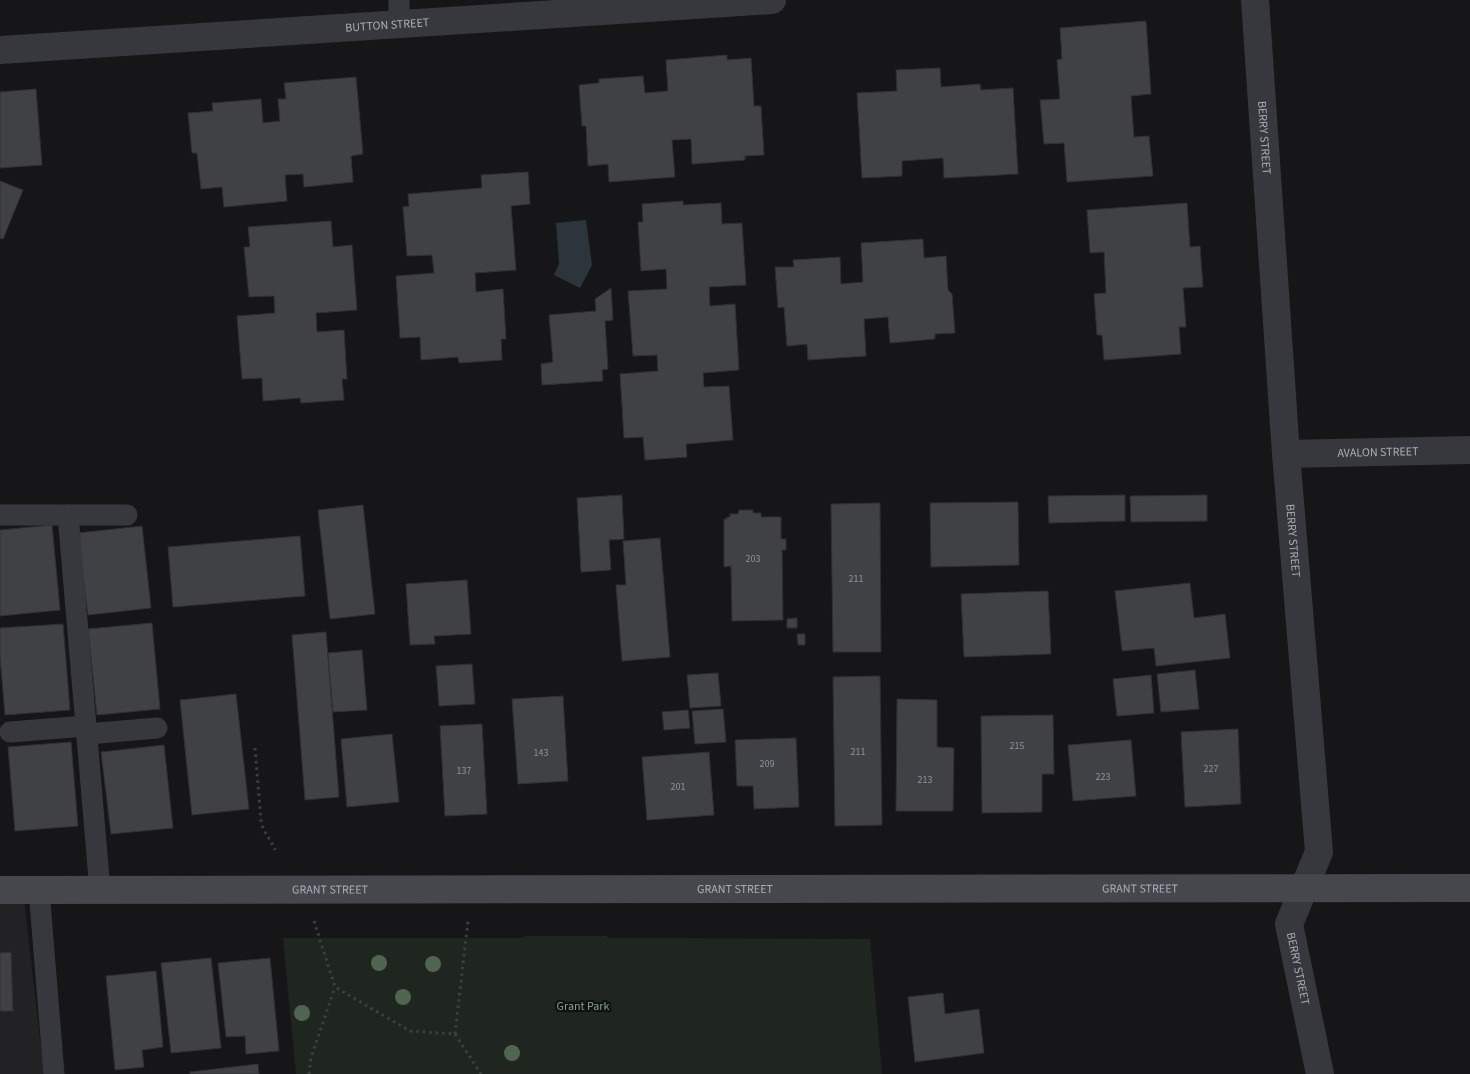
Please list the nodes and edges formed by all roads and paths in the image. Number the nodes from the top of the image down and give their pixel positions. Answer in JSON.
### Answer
{"nodes":[{"id":1,"x":772,"y":0,"type":"edge"},
{"id":2,"x":1255,"y":0,"type":"edge"},
{"id":3,"x":399,"y":12,"type":"edge"},
{"id":4,"x":0,"y":50,"type":"edge"},
{"id":5,"x":1470,"y":450,"type":"edge"},
{"id":6,"x":1286,"y":454,"type":"junction"},
{"id":7,"x":0,"y":515,"type":"edge"},
{"id":8,"x":68,"y":515,"type":"junction"},
{"id":9,"x":127,"y":515,"type":"dead end"},
{"id":10,"x":157,"y":728,"type":"dead end"},
{"id":11,"x":87,"y":730,"type":"junction"},
{"id":12,"x":10,"y":732,"type":"dead end"},
{"id":13,"x":255,"y":748,"type":"dead end"},
{"id":14,"x":275,"y":850,"type":"dead end"},
{"id":15,"x":1470,"y":888,"type":"edge"},
{"id":16,"x":1304,"y":889,"type":"junction"},
{"id":17,"x":0,"y":890,"type":"edge"},
{"id":18,"x":39,"y":890,"type":"junction"},
{"id":19,"x":100,"y":890,"type":"junction"},
{"id":20,"x":468,"y":920,"type":"dead end"},
{"id":21,"x":314,"y":921,"type":"dead end"},
{"id":22,"x":335,"y":987,"type":"junction"},
{"id":23,"x":455,"y":1034,"type":"junction"},
{"id":24,"x":54,"y":1074,"type":"edge"},
{"id":25,"x":309,"y":1074,"type":"edge"},
{"id":26,"x":481,"y":1074,"type":"edge"},
{"id":27,"x":1320,"y":1074,"type":"edge"}],
"edges":[{"from":1,"to":3,"type":"street","name":"BUTTON STREET"},
{"from":2,"to":6,"type":"street","name":"BERRY STREET"},
{"from":3,"to":4,"type":"street","name":"BUTTON STREET"},
{"from":5,"to":6,"type":"street","name":"AVALON STREET"},
{"from":6,"to":16,"type":"street","name":"BERRY STREET"},
{"from":7,"to":8,"type":"lane"},
{"from":8,"to":9,"type":"lane"},
{"from":8,"to":11,"type":"lane"},
{"from":10,"to":11,"type":"lane"},
{"from":11,"to":12,"type":"lane"},
{"from":11,"to":19,"type":"lane"},
{"from":13,"to":14,"type":"path"},
{"from":15,"to":16,"type":"street","name":"GRANT STREET"},
{"from":16,"to":19,"type":"street","name":"GRANT STREET"},
{"from":16,"to":27,"type":"street","name":"BERRY STREET"},
{"from":17,"to":18,"type":"street","name":"GRANT STREET"},
{"from":18,"to":19,"type":"street","name":"GRANT STREET"},
{"from":18,"to":24,"type":"lane"},
{"from":20,"to":23,"type":"path"},
{"from":21,"to":22,"type":"path"},
{"from":22,"to":23,"type":"path"},
{"from":22,"to":25,"type":"path"},
{"from":23,"to":26,"type":"path"}]}
